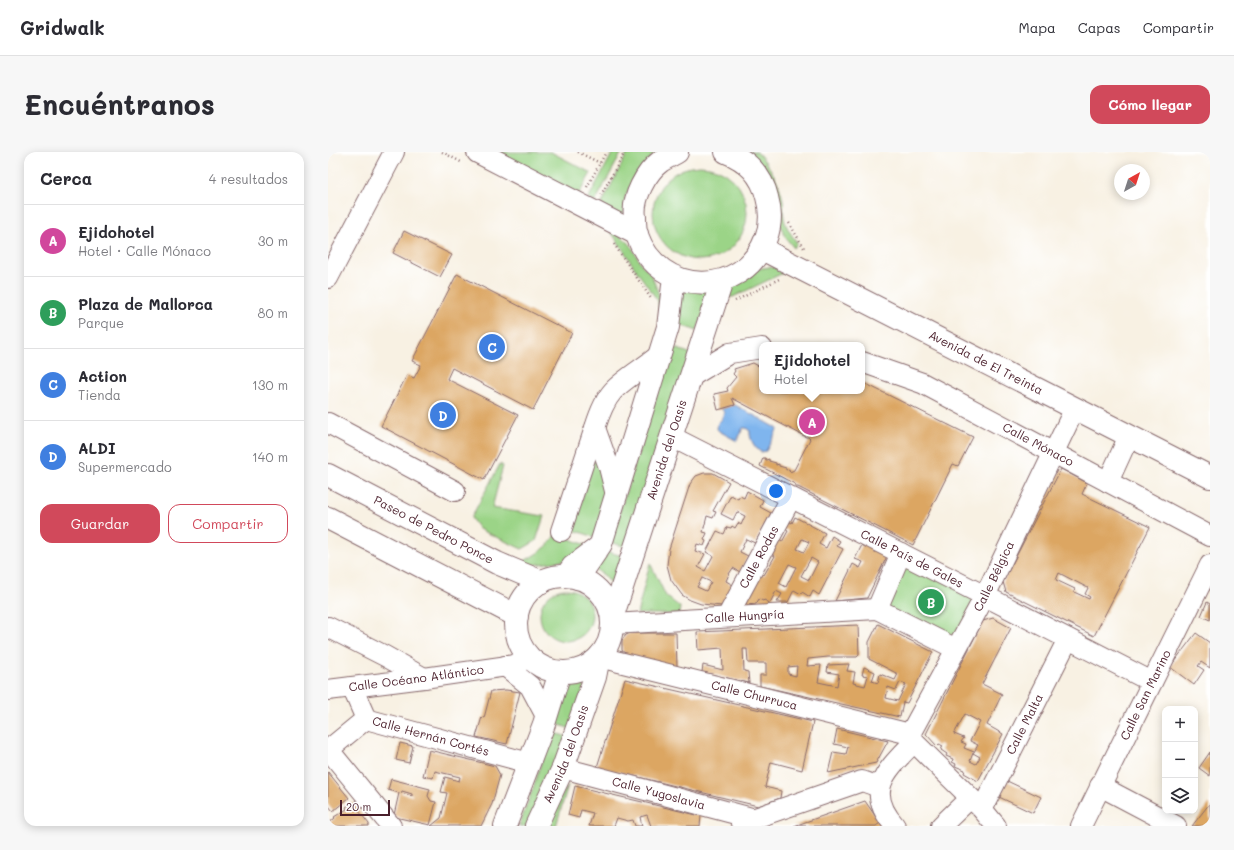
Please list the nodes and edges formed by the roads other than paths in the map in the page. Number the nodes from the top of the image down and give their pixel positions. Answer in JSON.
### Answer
{"nodes":[{"id":1,"x":394,"y":152,"type":"edge"},
{"id":2,"x":677,"y":152,"type":"edge"},
{"id":3,"x":732,"y":153,"type":"edge"},
{"id":4,"x":470,"y":157,"type":"edge"},
{"id":5,"x":637,"y":234,"type":"junction"},
{"id":6,"x":762,"y":249,"type":"junction"},
{"id":7,"x":674,"y":277,"type":"junction"},
{"id":8,"x":328,"y":278,"type":"edge"},
{"id":9,"x":722,"y":280,"type":"junction"},
{"id":10,"x":759,"y":348,"type":"edge"},
{"id":11,"x":658,"y":356,"type":"junction"},
{"id":12,"x":865,"y":363,"type":"edge"},
{"id":13,"x":692,"y":376,"type":"junction"},
{"id":14,"x":1075,"y":408,"type":"junction"},
{"id":15,"x":328,"y":423,"type":"edge"},
{"id":16,"x":595,"y":428,"type":"junction"},
{"id":17,"x":1129,"y":436,"type":"junction"},
{"id":18,"x":672,"y":437,"type":"junction"},
{"id":19,"x":1054,"y":454,"type":"junction"},
{"id":20,"x":328,"y":475,"type":"edge"},
{"id":21,"x":1210,"y":477,"type":"edge"},
{"id":22,"x":1108,"y":482,"type":"junction"},
{"id":23,"x":455,"y":491,"type":"dead end"},
{"id":24,"x":616,"y":495,"type":"junction"},
{"id":25,"x":791,"y":498,"type":"junction"},
{"id":26,"x":328,"y":518,"type":"edge"},
{"id":27,"x":561,"y":531,"type":"dead end"},
{"id":28,"x":1210,"y":536,"type":"edge"},
{"id":29,"x":901,"y":553,"type":"junction"},
{"id":30,"x":1210,"y":565,"type":"edge"},
{"id":31,"x":571,"y":577,"type":"junction"},
{"id":32,"x":542,"y":582,"type":"junction"},
{"id":33,"x":986,"y":596,"type":"junction"},
{"id":34,"x":877,"y":609,"type":"junction"},
{"id":35,"x":517,"y":616,"type":"junction"},
{"id":36,"x":727,"y":617,"type":"junction"},
{"id":37,"x":612,"y":621,"type":"junction"},
{"id":38,"x":328,"y":627,"type":"edge"},
{"id":39,"x":1068,"y":640,"type":"junction"},
{"id":40,"x":956,"y":649,"type":"junction"},
{"id":41,"x":529,"y":656,"type":"junction"},
{"id":42,"x":599,"y":657,"type":"junction"},
{"id":43,"x":505,"y":666,"type":"junction"},
{"id":44,"x":560,"y":672,"type":"junction"},
{"id":45,"x":424,"y":678,"type":"junction"},
{"id":46,"x":1152,"y":682,"type":"junction"},
{"id":47,"x":352,"y":687,"type":"junction"},
{"id":48,"x":328,"y":690,"type":"edge"},
{"id":49,"x":546,"y":716,"type":"junction"},
{"id":50,"x":366,"y":719,"type":"junction"},
{"id":51,"x":912,"y":738,"type":"junction"},
{"id":52,"x":328,"y":750,"type":"edge"},
{"id":53,"x":529,"y":763,"type":"junction"},
{"id":54,"x":563,"y":768,"type":"junction"},
{"id":55,"x":1100,"y":786,"type":"junction"},
{"id":56,"x":879,"y":787,"type":"junction"},
{"id":57,"x":976,"y":803,"type":"junction"},
{"id":58,"x":755,"y":819,"type":"junction"},
{"id":59,"x":391,"y":826,"type":"edge"},
{"id":60,"x":505,"y":826,"type":"edge"},
{"id":61,"x":536,"y":826,"type":"edge"},
{"id":62,"x":734,"y":826,"type":"edge"},
{"id":63,"x":895,"y":826,"type":"edge"},
{"id":64,"x":941,"y":826,"type":"edge"},
{"id":65,"x":996,"y":826,"type":"edge"},
{"id":66,"x":1081,"y":826,"type":"edge"},
{"id":67,"x":1176,"y":826,"type":"edge"}],
"edges":[{"from":1,"to":8,"type":"street"},
{"from":2,"to":5,"type":"main road"},
{"from":3,"to":6,"type":"main road"},
{"from":4,"to":5,"type":"main road"},
{"from":5,"to":7,"type":"main road"},
{"from":6,"to":9,"type":"main road"},
{"from":6,"to":14,"type":"main road","name":"Avenida de El Treinta"},
{"from":7,"to":9,"type":"main road"},
{"from":7,"to":11,"type":"main road"},
{"from":9,"to":13,"type":"main road","name":"Avenida del Oasis"},
{"from":10,"to":13,"type":"street"},
{"from":11,"to":16,"type":"street"},
{"from":11,"to":24,"type":"main road"},
{"from":12,"to":19,"type":"street","name":"Calle Mónaco"},
{"from":13,"to":18,"type":"main road","name":"Avenida del Oasis"},
{"from":14,"to":17,"type":"main road","name":"Avenida de El Treinta"},
{"from":14,"to":19,"type":"street","name":"Calle Bélgica"},
{"from":15,"to":23,"type":"street"},
{"from":16,"to":24,"type":"street"},
{"from":16,"to":27,"type":"street"},
{"from":17,"to":21,"type":"main road","name":"Avenida de El Treinta"},
{"from":17,"to":22,"type":"street"},
{"from":18,"to":25,"type":"street","name":"Calle País de Gales"},
{"from":18,"to":37,"type":"main road","name":"Avenida del Oasis"},
{"from":19,"to":22,"type":"street","name":"Calle Mónaco"},
{"from":19,"to":33,"type":"street","name":"Calle Bélgica"},
{"from":20,"to":32,"type":"main road","name":"Paseo de Pedro Ponce"},
{"from":22,"to":28,"type":"street","name":"Calle Mónaco"},
{"from":24,"to":31,"type":"main road"},
{"from":25,"to":29,"type":"street","name":"Calle País de Gales"},
{"from":25,"to":36,"type":"street","name":"Calle Rodas"},
{"from":26,"to":35,"type":"main road"},
{"from":29,"to":33,"type":"street","name":"Calle País de Gales"},
{"from":29,"to":34,"type":"street"},
{"from":30,"to":46,"type":"street","name":"Calle San Marino"},
{"from":31,"to":32,"type":"main road"},
{"from":31,"to":37,"type":"main road"},
{"from":32,"to":35,"type":"main road"},
{"from":33,"to":39,"type":"street","name":"Calle País de Gales"},
{"from":33,"to":40,"type":"street","name":"Calle Bélgica"},
{"from":34,"to":36,"type":"street","name":"Calle Hungría"},
{"from":34,"to":40,"type":"street"},
{"from":35,"to":41,"type":"main road"},
{"from":36,"to":37,"type":"street","name":"Calle Hungría"},
{"from":37,"to":42,"type":"main road"},
{"from":38,"to":45,"type":"street"},
{"from":39,"to":46,"type":"street","name":"Calle País de Gales"},
{"from":39,"to":57,"type":"street","name":"Calle Malta"},
{"from":40,"to":51,"type":"street","name":"Calle Bélgica"},
{"from":41,"to":43,"type":"street","name":"Calle Océano Atlántico"},
{"from":41,"to":44,"type":"main road"},
{"from":42,"to":44,"type":"main road"},
{"from":42,"to":51,"type":"street","name":"Calle Churruca"},
{"from":42,"to":54,"type":"main road","name":"Avenida del Oasis"},
{"from":43,"to":45,"type":"street","name":"Calle Océano Atlántico"},
{"from":43,"to":49,"type":"street"},
{"from":44,"to":49,"type":"main road"},
{"from":45,"to":47,"type":"street","name":"Calle Océano Atlántico"},
{"from":46,"to":55,"type":"street","name":"Calle San Marino"},
{"from":47,"to":48,"type":"street","name":"Calle Océano Atlántico"},
{"from":47,"to":50,"type":"street","name":"Calle Hernán Cortés"},
{"from":49,"to":53,"type":"main road"},
{"from":50,"to":52,"type":"street"},
{"from":50,"to":53,"type":"street","name":"Calle Hernán Cortés"},
{"from":51,"to":56,"type":"street","name":"Calle Bélgica"},
{"from":51,"to":57,"type":"street"},
{"from":52,"to":59,"type":"street"},
{"from":53,"to":60,"type":"main road"},
{"from":54,"to":58,"type":"street","name":"Calle Yugoslavia"},
{"from":54,"to":61,"type":"main road","name":"Avenida del Oasis"},
{"from":55,"to":66,"type":"street","name":"Calle San Marino"},
{"from":55,"to":67,"type":"street"},
{"from":56,"to":58,"type":"street"},
{"from":56,"to":63,"type":"street"},
{"from":57,"to":64,"type":"street","name":"Calle Malta"},
{"from":57,"to":65,"type":"street"},
{"from":58,"to":62,"type":"street"}]}
